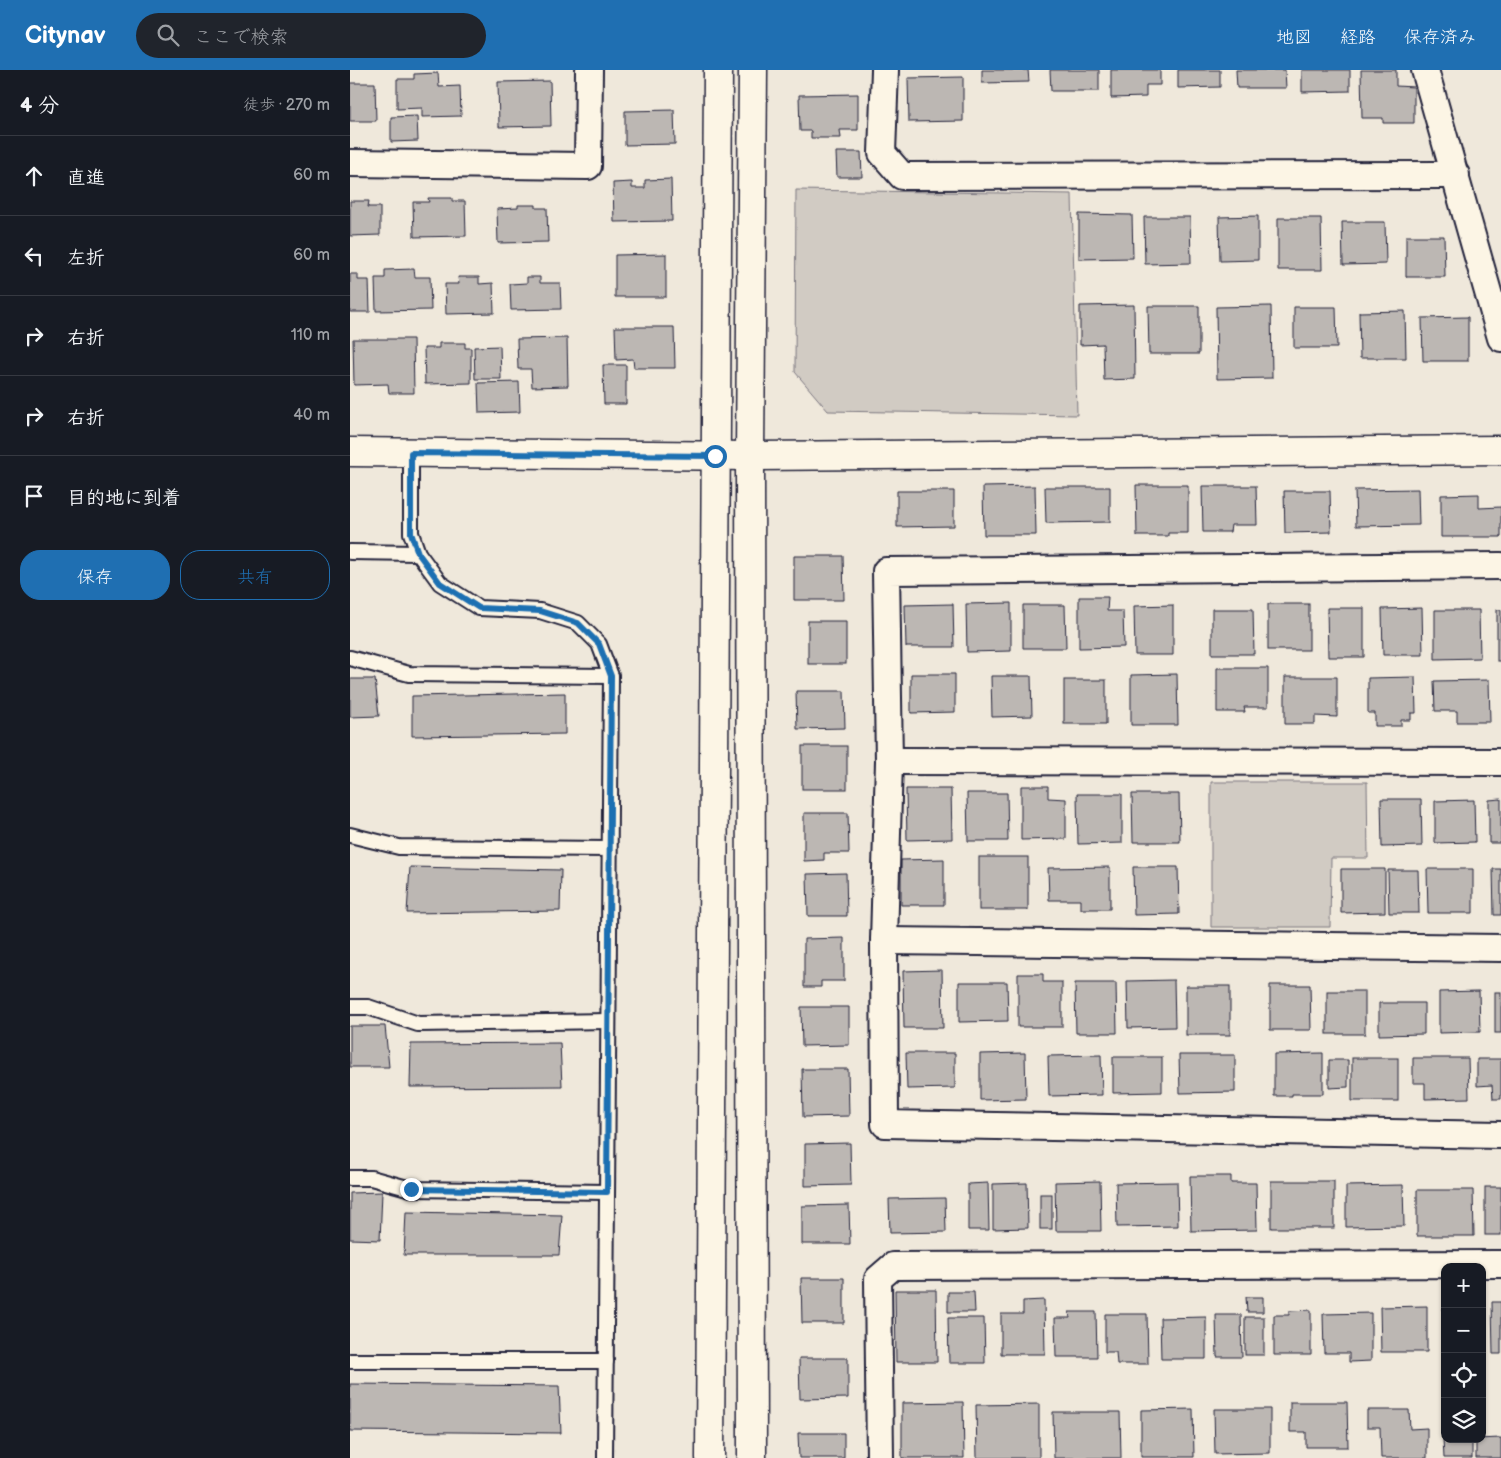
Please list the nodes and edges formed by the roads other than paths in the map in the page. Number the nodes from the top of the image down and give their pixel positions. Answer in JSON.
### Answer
{"nodes":[{"id":1,"x":589,"y":70,"type":"edge"},
{"id":2,"x":718,"y":70,"type":"edge"},
{"id":3,"x":753,"y":70,"type":"edge"},
{"id":4,"x":884,"y":70,"type":"edge"},
{"id":5,"x":1425,"y":70,"type":"edge"},
{"id":6,"x":350,"y":163,"type":"edge"},
{"id":7,"x":1456,"y":175,"type":"junction"},
{"id":8,"x":1501,"y":338,"type":"edge"},
{"id":9,"x":1501,"y":450,"type":"edge"},
{"id":10,"x":350,"y":452,"type":"edge"},
{"id":11,"x":411,"y":453,"type":"junction"},
{"id":12,"x":715,"y":456,"type":"junction"},
{"id":13,"x":750,"y":456,"type":"junction"},
{"id":14,"x":350,"y":552,"type":"edge"},
{"id":15,"x":418,"y":553,"type":"junction"},
{"id":16,"x":1501,"y":566,"type":"edge"},
{"id":17,"x":350,"y":658,"type":"edge"},
{"id":18,"x":611,"y":676,"type":"junction"},
{"id":19,"x":889,"y":761,"type":"junction"},
{"id":20,"x":1501,"y":762,"type":"edge"},
{"id":21,"x":350,"y":835,"type":"edge"},
{"id":22,"x":609,"y":849,"type":"junction"},
{"id":23,"x":884,"y":941,"type":"junction"},
{"id":24,"x":1501,"y":948,"type":"edge"},
{"id":25,"x":350,"y":1007,"type":"edge"},
{"id":26,"x":608,"y":1022,"type":"junction"},
{"id":27,"x":1501,"y":1135,"type":"edge"},
{"id":28,"x":350,"y":1178,"type":"edge"},
{"id":29,"x":607,"y":1192,"type":"junction"},
{"id":30,"x":1501,"y":1264,"type":"edge"},
{"id":31,"x":350,"y":1360,"type":"edge"},
{"id":32,"x":606,"y":1362,"type":"junction"},
{"id":33,"x":605,"y":1458,"type":"edge"},
{"id":34,"x":710,"y":1458,"type":"edge"},
{"id":35,"x":752,"y":1458,"type":"edge"},
{"id":36,"x":880,"y":1458,"type":"edge"}],
"edges":[{"from":1,"to":6,"type":"street"},
{"from":2,"to":12,"type":"street"},
{"from":3,"to":13,"type":"street"},
{"from":4,"to":7,"type":"street"},
{"from":5,"to":7,"type":"street"},
{"from":7,"to":8,"type":"street"},
{"from":9,"to":13,"type":"street"},
{"from":10,"to":11,"type":"street"},
{"from":11,"to":12,"type":"street"},
{"from":11,"to":15,"type":"lane"},
{"from":12,"to":13,"type":"street"},
{"from":12,"to":34,"type":"street"},
{"from":13,"to":35,"type":"street"},
{"from":14,"to":15,"type":"lane"},
{"from":15,"to":18,"type":"lane"},
{"from":16,"to":19,"type":"street"},
{"from":17,"to":18,"type":"lane"},
{"from":18,"to":22,"type":"lane"},
{"from":19,"to":20,"type":"street"},
{"from":19,"to":23,"type":"street"},
{"from":21,"to":22,"type":"lane"},
{"from":22,"to":26,"type":"lane"},
{"from":23,"to":24,"type":"street"},
{"from":23,"to":27,"type":"street"},
{"from":25,"to":26,"type":"lane"},
{"from":26,"to":29,"type":"lane"},
{"from":28,"to":29,"type":"lane"},
{"from":29,"to":32,"type":"lane"},
{"from":30,"to":36,"type":"street"},
{"from":31,"to":32,"type":"lane"},
{"from":32,"to":33,"type":"lane"}]}
